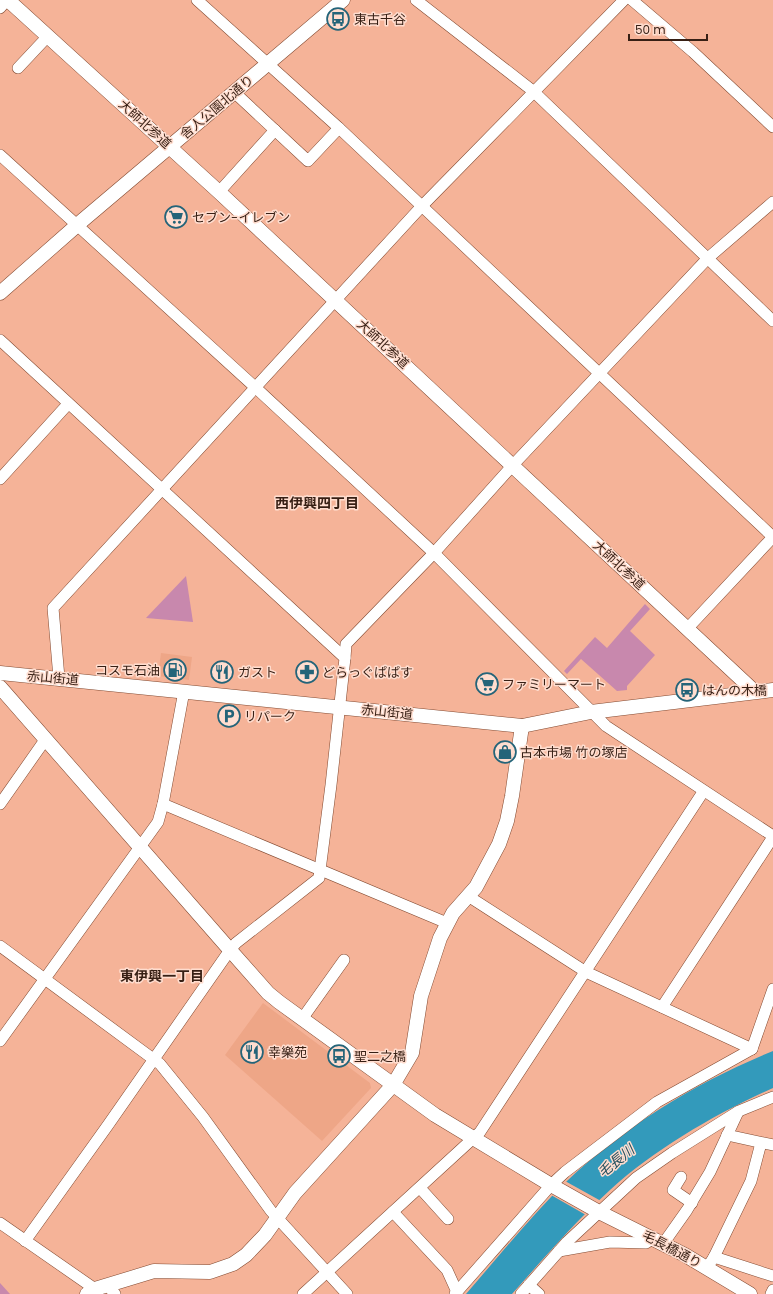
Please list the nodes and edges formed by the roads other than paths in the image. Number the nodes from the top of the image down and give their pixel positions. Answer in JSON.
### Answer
{"nodes":[{"id":1,"x":8,"y":0,"type":"edge"},
{"id":2,"x":197,"y":0,"type":"edge"},
{"id":3,"x":344,"y":0,"type":"edge"},
{"id":4,"x":416,"y":0,"type":"edge"},
{"id":5,"x":624,"y":0,"type":"edge"},
{"id":6,"x":632,"y":0,"type":"edge"},
{"id":7,"x":0,"y":8,"type":"edge"},
{"id":8,"x":48,"y":36,"type":"junction"},
{"id":9,"x":268,"y":64,"type":"junction"},
{"id":10,"x":18,"y":68,"type":"dead end"},
{"id":11,"x":533,"y":91,"type":"junction"},
{"id":12,"x":234,"y":92,"type":"junction"},
{"id":13,"x":773,"y":127,"type":"edge"},
{"id":14,"x":339,"y":128,"type":"junction"},
{"id":15,"x":275,"y":130,"type":"junction"},
{"id":16,"x":170,"y":147,"type":"junction"},
{"id":17,"x":0,"y":155,"type":"edge"},
{"id":18,"x":220,"y":192,"type":"junction"},
{"id":19,"x":773,"y":202,"type":"edge"},
{"id":20,"x":422,"y":207,"type":"junction"},
{"id":21,"x":77,"y":226,"type":"junction"},
{"id":22,"x":708,"y":258,"type":"junction"},
{"id":23,"x":0,"y":293,"type":"edge"},
{"id":24,"x":336,"y":301,"type":"junction"},
{"id":25,"x":773,"y":321,"type":"edge"},
{"id":26,"x":0,"y":340,"type":"edge"},
{"id":27,"x":600,"y":372,"type":"junction"},
{"id":28,"x":256,"y":388,"type":"junction"},
{"id":29,"x":68,"y":404,"type":"junction"},
{"id":30,"x":513,"y":465,"type":"junction"},
{"id":31,"x":0,"y":479,"type":"edge"},
{"id":32,"x":162,"y":490,"type":"junction"},
{"id":33,"x":773,"y":537,"type":"edge"},
{"id":34,"x":434,"y":553,"type":"junction"},
{"id":35,"x":687,"y":629,"type":"junction"},
{"id":36,"x":344,"y":658,"type":"junction"},
{"id":37,"x":0,"y":673,"type":"edge"},
{"id":38,"x":59,"y":678,"type":"junction"},
{"id":39,"x":0,"y":688,"type":"edge"},
{"id":40,"x":773,"y":690,"type":"edge"},
{"id":41,"x":184,"y":691,"type":"junction"},
{"id":42,"x":754,"y":691,"type":"junction"},
{"id":43,"x":340,"y":707,"type":"junction"},
{"id":44,"x":591,"y":712,"type":"junction"},
{"id":45,"x":522,"y":726,"type":"junction"},
{"id":46,"x":45,"y":740,"type":"junction"},
{"id":47,"x":703,"y":792,"type":"junction"},
{"id":48,"x":0,"y":804,"type":"edge"},
{"id":49,"x":163,"y":804,"type":"junction"},
{"id":50,"x":773,"y":837,"type":"edge"},
{"id":51,"x":139,"y":847,"type":"junction"},
{"id":52,"x":320,"y":870,"type":"junction"},
{"id":53,"x":468,"y":896,"type":"junction"},
{"id":54,"x":447,"y":923,"type":"junction"},
{"id":55,"x":0,"y":946,"type":"edge"},
{"id":56,"x":230,"y":950,"type":"junction"},
{"id":57,"x":343,"y":967,"type":"dead end"},
{"id":58,"x":586,"y":972,"type":"junction"},
{"id":59,"x":45,"y":978,"type":"junction"},
{"id":60,"x":773,"y":989,"type":"edge"},
{"id":61,"x":662,"y":1007,"type":"junction"},
{"id":62,"x":302,"y":1019,"type":"junction"},
{"id":63,"x":0,"y":1041,"type":"edge"},
{"id":64,"x":752,"y":1049,"type":"junction"},
{"id":65,"x":154,"y":1058,"type":"junction"},
{"id":66,"x":393,"y":1085,"type":"junction"},
{"id":67,"x":773,"y":1097,"type":"edge"},
{"id":68,"x":739,"y":1111,"type":"junction"},
{"id":69,"x":726,"y":1135,"type":"junction"},
{"id":70,"x":474,"y":1138,"type":"junction"},
{"id":71,"x":769,"y":1142,"type":"edge"},
{"id":72,"x":681,"y":1177,"type":"dead end"},
{"id":73,"x":553,"y":1186,"type":"junction"},
{"id":74,"x":420,"y":1188,"type":"junction"},
{"id":75,"x":692,"y":1203,"type":"junction"},
{"id":76,"x":596,"y":1210,"type":"junction"},
{"id":77,"x":393,"y":1212,"type":"junction"},
{"id":78,"x":277,"y":1218,"type":"junction"},
{"id":79,"x":448,"y":1219,"type":"dead end"},
{"id":80,"x":0,"y":1223,"type":"edge"},
{"id":81,"x":25,"y":1241,"type":"junction"},
{"id":82,"x":658,"y":1241,"type":"junction"},
{"id":83,"x":559,"y":1251,"type":"junction"},
{"id":84,"x":711,"y":1263,"type":"junction"},
{"id":85,"x":327,"y":1272,"type":"junction"},
{"id":86,"x":773,"y":1276,"type":"edge"},
{"id":87,"x":529,"y":1285,"type":"junction"},
{"id":88,"x":773,"y":1290,"type":"edge"},
{"id":89,"x":101,"y":1291,"type":"edge"},
{"id":90,"x":456,"y":1293,"type":"edge"},
{"id":91,"x":303,"y":1294,"type":"edge"},
{"id":92,"x":347,"y":1294,"type":"edge"},
{"id":93,"x":521,"y":1294,"type":"edge"},
{"id":94,"x":540,"y":1294,"type":"edge"},
{"id":95,"x":750,"y":1294,"type":"edge"},
{"id":96,"x":771,"y":1294,"type":"edge"}],
"edges":[{"from":1,"to":7,"type":"street"},
{"from":1,"to":8,"type":"street","name":"大師北参道"},
{"from":2,"to":9,"type":"street"},
{"from":3,"to":9,"type":"street","name":"舎人公園北通り"},
{"from":4,"to":11,"type":"street"},
{"from":5,"to":11,"type":"street"},
{"from":6,"to":13,"type":"street"},
{"from":8,"to":10,"type":"street"},
{"from":8,"to":16,"type":"street","name":"大師北参道"},
{"from":9,"to":12,"type":"street","name":"舎人公園北通り"},
{"from":9,"to":14,"type":"street"},
{"from":11,"to":20,"type":"street"},
{"from":11,"to":22,"type":"street"},
{"from":12,"to":15,"type":"street"},
{"from":12,"to":16,"type":"street","name":"舎人公園北通り"},
{"from":14,"to":15,"type":"street"},
{"from":14,"to":20,"type":"street"},
{"from":15,"to":18,"type":"street"},
{"from":16,"to":18,"type":"street","name":"大師北参道"},
{"from":16,"to":21,"type":"street","name":"舎人公園北通り"},
{"from":17,"to":21,"type":"street"},
{"from":18,"to":24,"type":"street","name":"大師北参道"},
{"from":19,"to":22,"type":"street"},
{"from":20,"to":24,"type":"street"},
{"from":20,"to":27,"type":"street"},
{"from":21,"to":23,"type":"street","name":"舎人公園北通り"},
{"from":21,"to":28,"type":"street"},
{"from":22,"to":25,"type":"street"},
{"from":22,"to":27,"type":"street"},
{"from":24,"to":28,"type":"street"},
{"from":24,"to":30,"type":"street","name":"大師北参道"},
{"from":26,"to":29,"type":"street"},
{"from":27,"to":30,"type":"street"},
{"from":27,"to":33,"type":"street"},
{"from":28,"to":32,"type":"street"},
{"from":28,"to":34,"type":"street"},
{"from":29,"to":31,"type":"street"},
{"from":29,"to":32,"type":"street"},
{"from":30,"to":34,"type":"street"},
{"from":30,"to":35,"type":"street","name":"大師北参道"},
{"from":32,"to":36,"type":"street"},
{"from":32,"to":38,"type":"street"},
{"from":33,"to":35,"type":"street"},
{"from":34,"to":36,"type":"street"},
{"from":34,"to":44,"type":"street"},
{"from":35,"to":42,"type":"street","name":"大師北参道"},
{"from":36,"to":43,"type":"street"},
{"from":37,"to":38,"type":"street","name":"赤山街道"},
{"from":38,"to":41,"type":"street","name":"赤山街道"},
{"from":39,"to":46,"type":"street","name":"毛長橋通り"},
{"from":40,"to":42,"type":"street","name":"赤山街道"},
{"from":41,"to":43,"type":"street","name":"赤山街道"},
{"from":41,"to":49,"type":"street"},
{"from":42,"to":44,"type":"street","name":"赤山街道"},
{"from":43,"to":45,"type":"street","name":"赤山街道"},
{"from":43,"to":52,"type":"street"},
{"from":44,"to":45,"type":"street","name":"赤山街道"},
{"from":44,"to":47,"type":"street"},
{"from":45,"to":53,"type":"street"},
{"from":46,"to":48,"type":"street"},
{"from":46,"to":51,"type":"street","name":"毛長橋通り"},
{"from":47,"to":50,"type":"street"},
{"from":47,"to":58,"type":"street"},
{"from":49,"to":51,"type":"street"},
{"from":49,"to":52,"type":"street"},
{"from":50,"to":61,"type":"street"},
{"from":51,"to":56,"type":"street","name":"毛長橋通り"},
{"from":51,"to":59,"type":"street"},
{"from":52,"to":54,"type":"street"},
{"from":52,"to":56,"type":"street"},
{"from":53,"to":54,"type":"street"},
{"from":53,"to":58,"type":"street"},
{"from":54,"to":66,"type":"street"},
{"from":55,"to":59,"type":"street"},
{"from":56,"to":62,"type":"street","name":"毛長橋通り"},
{"from":56,"to":65,"type":"street"},
{"from":57,"to":62,"type":"street"},
{"from":58,"to":61,"type":"street"},
{"from":58,"to":70,"type":"street"},
{"from":59,"to":63,"type":"street"},
{"from":59,"to":65,"type":"street"},
{"from":60,"to":64,"type":"street"},
{"from":61,"to":64,"type":"street"},
{"from":62,"to":66,"type":"street","name":"毛長橋通り"},
{"from":64,"to":73,"type":"street"},
{"from":65,"to":78,"type":"street"},
{"from":65,"to":81,"type":"street"},
{"from":66,"to":70,"type":"street","name":"毛長橋通り"},
{"from":66,"to":78,"type":"street"},
{"from":67,"to":68,"type":"street"},
{"from":68,"to":69,"type":"street"},
{"from":68,"to":76,"type":"street"},
{"from":69,"to":71,"type":"street"},
{"from":69,"to":75,"type":"street"},
{"from":70,"to":73,"type":"street","name":"毛長橋通り"},
{"from":70,"to":74,"type":"street"},
{"from":71,"to":84,"type":"street"},
{"from":72,"to":75,"type":"street"},
{"from":73,"to":76,"type":"street","name":"毛長橋通り"},
{"from":73,"to":90,"type":"street"},
{"from":74,"to":77,"type":"street"},
{"from":74,"to":79,"type":"street"},
{"from":75,"to":82,"type":"street"},
{"from":76,"to":82,"type":"street","name":"毛長橋通り"},
{"from":76,"to":83,"type":"street"},
{"from":77,"to":85,"type":"street"},
{"from":77,"to":90,"type":"street"},
{"from":78,"to":85,"type":"street"},
{"from":78,"to":89,"type":"street"},
{"from":80,"to":81,"type":"street"},
{"from":81,"to":89,"type":"street"},
{"from":82,"to":83,"type":"street"},
{"from":82,"to":84,"type":"street","name":"毛長橋通り"},
{"from":83,"to":87,"type":"street"},
{"from":84,"to":86,"type":"street"},
{"from":84,"to":95,"type":"street","name":"毛長橋通り"},
{"from":85,"to":91,"type":"street"},
{"from":85,"to":92,"type":"street"},
{"from":87,"to":93,"type":"street"},
{"from":87,"to":94,"type":"street"},
{"from":88,"to":96,"type":"street"}]}
